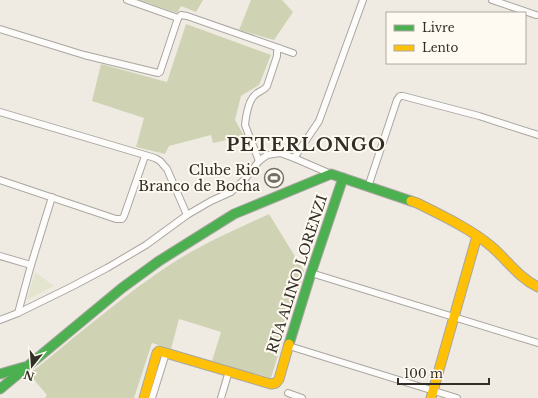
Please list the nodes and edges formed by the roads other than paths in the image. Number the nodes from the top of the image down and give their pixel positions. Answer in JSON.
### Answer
{"nodes":[{"id":1,"x":127,"y":0,"type":"edge"},
{"id":2,"x":363,"y":0,"type":"edge"},
{"id":3,"x":492,"y":0,"type":"edge"},
{"id":4,"x":536,"y":15,"type":"dead end"},
{"id":5,"x":178,"y":18,"type":"junction"},
{"id":6,"x":0,"y":29,"type":"edge"},
{"id":7,"x":279,"y":48,"type":"junction"},
{"id":8,"x":294,"y":53,"type":"dead end"},
{"id":9,"x":0,"y":112,"type":"edge"},
{"id":10,"x":538,"y":134,"type":"edge"},
{"id":11,"x":145,"y":156,"type":"junction"},
{"id":12,"x":294,"y":158,"type":"junction"},
{"id":13,"x":259,"y":161,"type":"junction"},
{"id":14,"x":331,"y":174,"type":"junction"},
{"id":15,"x":343,"y":178,"type":"junction"},
{"id":16,"x":0,"y":180,"type":"edge"},
{"id":17,"x":368,"y":187,"type":"junction"},
{"id":18,"x":52,"y":197,"type":"junction"},
{"id":19,"x":187,"y":215,"type":"junction"},
{"id":20,"x":478,"y":236,"type":"junction"},
{"id":21,"x":0,"y":256,"type":"edge"},
{"id":22,"x":31,"y":265,"type":"junction"},
{"id":23,"x":311,"y":273,"type":"junction"},
{"id":24,"x":538,"y":287,"type":"edge"},
{"id":25,"x":18,"y":313,"type":"junction"},
{"id":26,"x":0,"y":314,"type":"edge"},
{"id":27,"x":8,"y":316,"type":"junction"},
{"id":28,"x":454,"y":317,"type":"junction"},
{"id":29,"x":0,"y":320,"type":"edge"},
{"id":30,"x":538,"y":343,"type":"edge"},
{"id":31,"x":289,"y":346,"type":"junction"},
{"id":32,"x":162,"y":353,"type":"junction"},
{"id":33,"x":27,"y":366,"type":"junction"},
{"id":34,"x":229,"y":371,"type":"junction"},
{"id":35,"x":0,"y":374,"type":"edge"},
{"id":36,"x":0,"y":389,"type":"edge"},
{"id":37,"x":288,"y":393,"type":"dead end"},
{"id":38,"x":432,"y":394,"type":"edge"},
{"id":39,"x":144,"y":398,"type":"edge"},
{"id":40,"x":152,"y":398,"type":"edge"},
{"id":41,"x":221,"y":398,"type":"edge"},
{"id":42,"x":302,"y":398,"type":"edge"},
{"id":43,"x":457,"y":398,"type":"edge"}],
"edges":[{"from":1,"to":5,"type":"street"},
{"from":2,"to":12,"type":"street"},
{"from":3,"to":4,"type":"street"},
{"from":5,"to":6,"type":"street"},
{"from":5,"to":7,"type":"street"},
{"from":7,"to":8,"type":"street"},
{"from":7,"to":13,"type":"street"},
{"from":9,"to":11,"type":"street"},
{"from":10,"to":17,"type":"street"},
{"from":11,"to":18,"type":"street"},
{"from":11,"to":19,"type":"street"},
{"from":12,"to":13,"type":"street"},
{"from":12,"to":14,"type":"street"},
{"from":13,"to":19,"type":"street"},
{"from":14,"to":15,"type":"main road"},
{"from":14,"to":33,"type":"main road"},
{"from":15,"to":17,"type":"main road"},
{"from":15,"to":23,"type":"main road","name":"RUA ALINO LORENZI"},
{"from":16,"to":18,"type":"street"},
{"from":17,"to":20,"type":"main road"},
{"from":18,"to":22,"type":"street"},
{"from":19,"to":25,"type":"street"},
{"from":20,"to":24,"type":"main road"},
{"from":20,"to":28,"type":"main road"},
{"from":21,"to":22,"type":"street"},
{"from":22,"to":25,"type":"street"},
{"from":23,"to":28,"type":"street"},
{"from":23,"to":31,"type":"main road","name":"RUA ALINO LORENZI"},
{"from":25,"to":27,"type":"street"},
{"from":26,"to":27,"type":"street"},
{"from":27,"to":29,"type":"street"},
{"from":28,"to":30,"type":"street"},
{"from":28,"to":38,"type":"main road"},
{"from":31,"to":34,"type":"main road","name":"RUA ALINO LORENZI"},
{"from":31,"to":38,"type":"street"},
{"from":32,"to":34,"type":"main road"},
{"from":32,"to":39,"type":"main road"},
{"from":32,"to":40,"type":"street"},
{"from":33,"to":35,"type":"main road"},
{"from":33,"to":36,"type":"main road"},
{"from":34,"to":41,"type":"street"},
{"from":37,"to":42,"type":"street"},
{"from":38,"to":43,"type":"street"}]}
